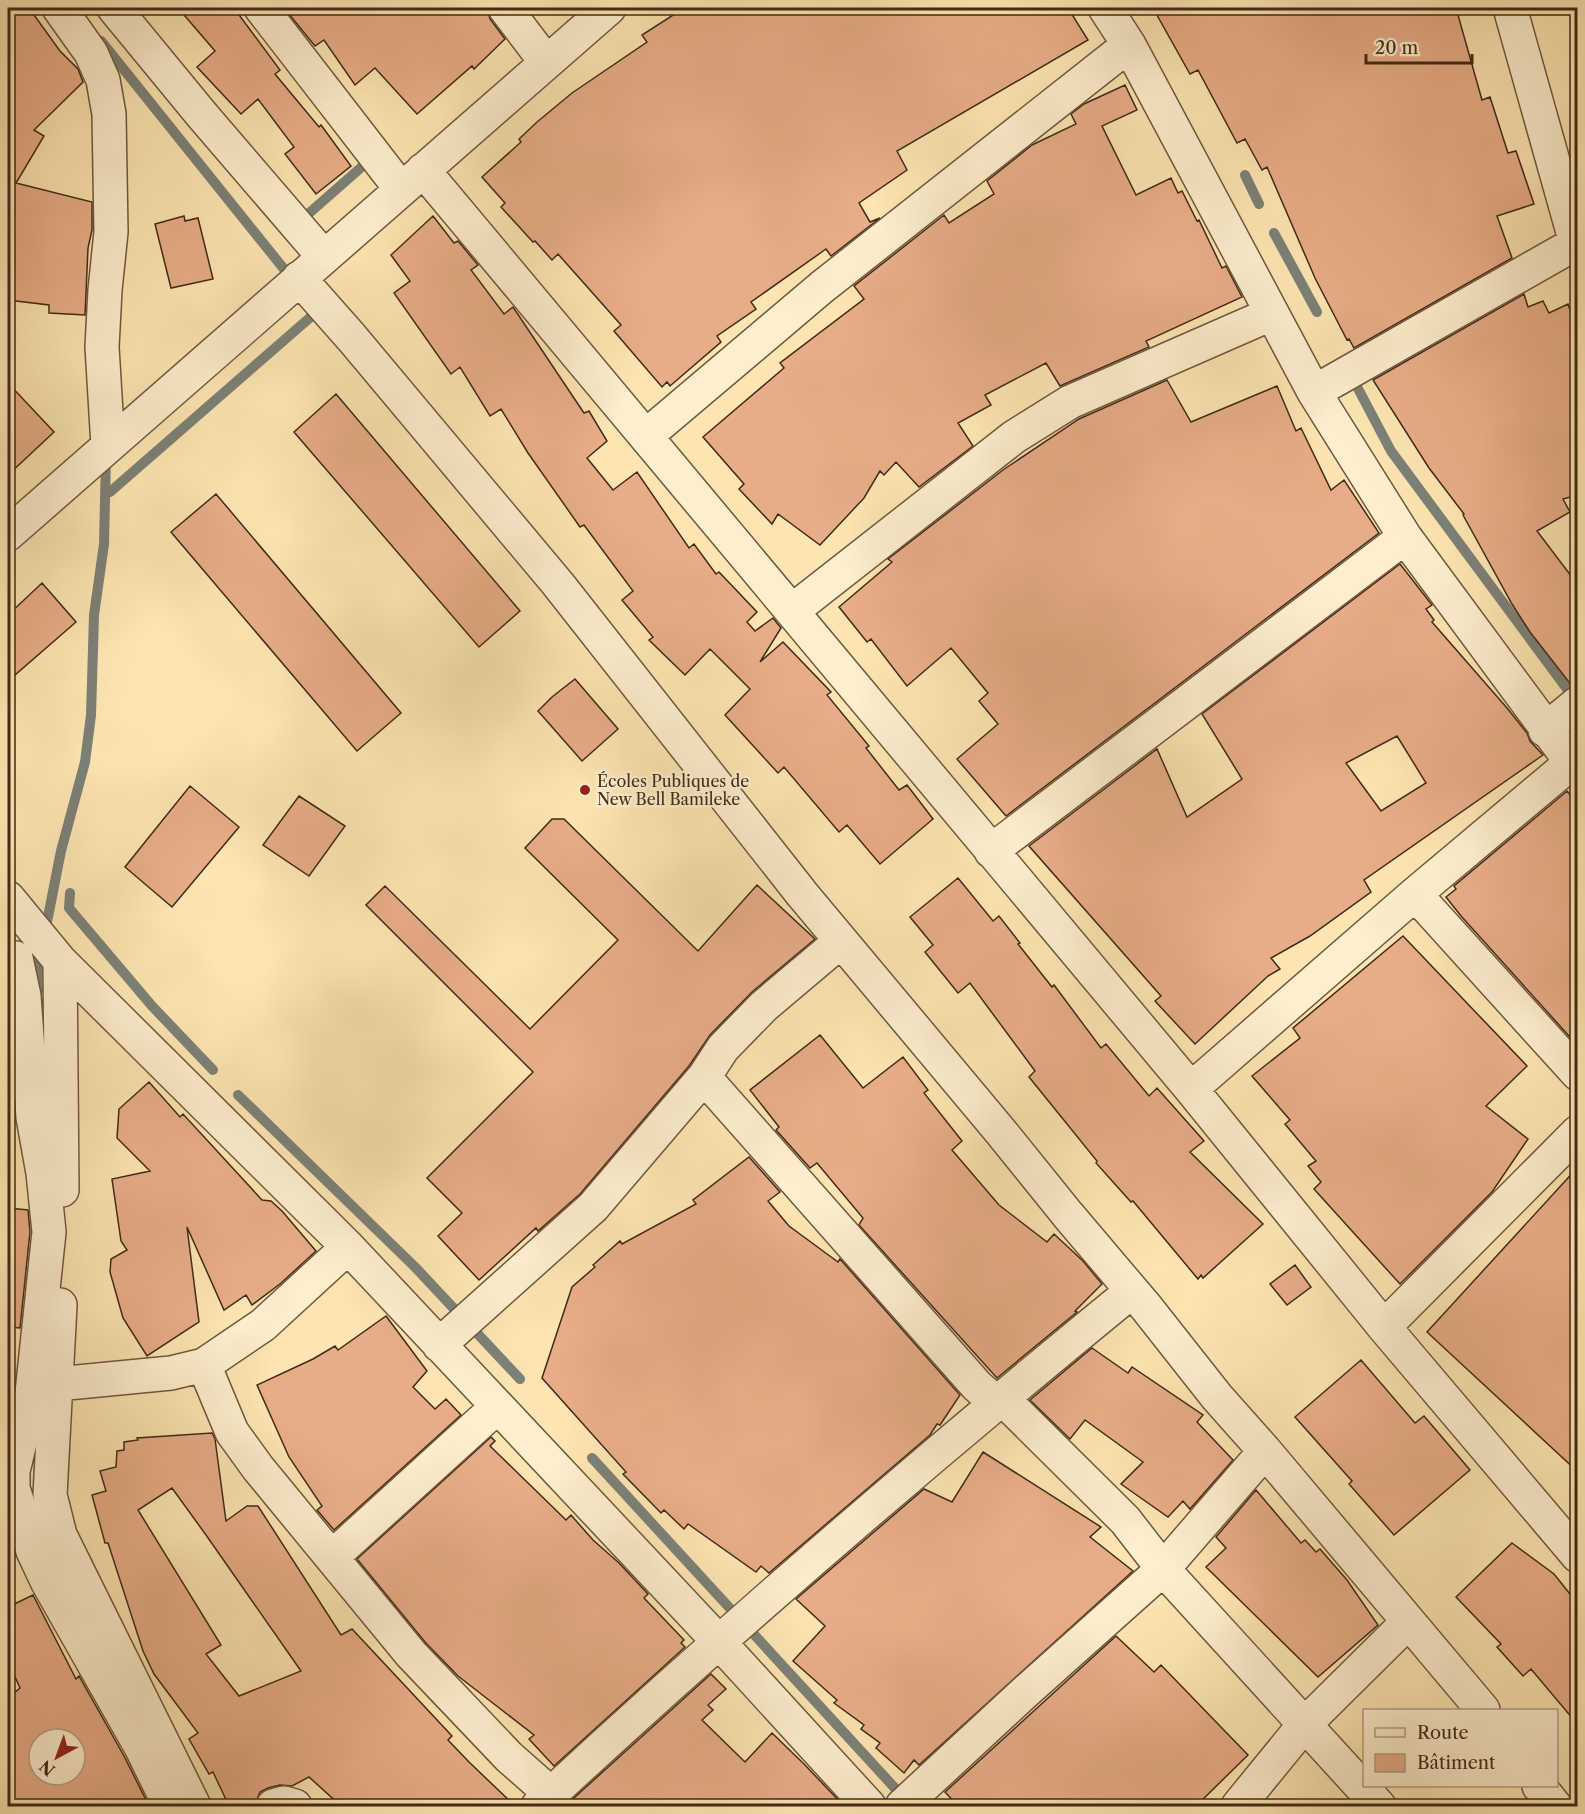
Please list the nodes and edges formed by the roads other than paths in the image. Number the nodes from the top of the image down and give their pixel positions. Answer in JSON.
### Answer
{"nodes":[{"id":1,"x":59,"y":8,"type":"edge"},
{"id":2,"x":114,"y":8,"type":"edge"},
{"id":3,"x":261,"y":8,"type":"edge"},
{"id":4,"x":505,"y":8,"type":"edge"},
{"id":5,"x":609,"y":8,"type":"edge"},
{"id":6,"x":1105,"y":8,"type":"edge"},
{"id":7,"x":1510,"y":8,"type":"edge"},
{"id":8,"x":1129,"y":45,"type":"junction"},
{"id":9,"x":546,"y":62,"type":"junction"},
{"id":10,"x":412,"y":179,"type":"junction"},
{"id":11,"x":1577,"y":243,"type":"edge"},
{"id":12,"x":324,"y":257,"type":"junction"},
{"id":13,"x":299,"y":278,"type":"junction"},
{"id":14,"x":1271,"y":314,"type":"junction"},
{"id":15,"x":1314,"y":392,"type":"junction"},
{"id":16,"x":646,"y":436,"type":"junction"},
{"id":17,"x":108,"y":446,"type":"junction"},
{"id":18,"x":8,"y":534,"type":"edge"},
{"id":19,"x":1405,"y":537,"type":"junction"},
{"id":20,"x":792,"y":611,"type":"junction"},
{"id":21,"x":1578,"y":703,"type":"edge"},
{"id":22,"x":1545,"y":730,"type":"junction"},
{"id":23,"x":1574,"y":767,"type":"edge"},
{"id":24,"x":991,"y":851,"type":"junction"},
{"id":25,"x":1415,"y":894,"type":"junction"},
{"id":26,"x":16,"y":909,"type":"edge"},
{"id":27,"x":841,"y":941,"type":"junction"},
{"id":28,"x":16,"y":958,"type":"junction"},
{"id":29,"x":60,"y":961,"type":"junction"},
{"id":30,"x":8,"y":1001,"type":"edge"},
{"id":31,"x":1578,"y":1074,"type":"edge"},
{"id":32,"x":704,"y":1077,"type":"junction"},
{"id":33,"x":1191,"y":1089,"type":"junction"},
{"id":34,"x":1578,"y":1132,"type":"edge"},
{"id":35,"x":348,"y":1246,"type":"junction"},
{"id":36,"x":1132,"y":1291,"type":"junction"},
{"id":37,"x":1384,"y":1327,"type":"junction"},
{"id":38,"x":440,"y":1346,"type":"junction"},
{"id":39,"x":204,"y":1365,"type":"junction"},
{"id":40,"x":57,"y":1384,"type":"junction"},
{"id":41,"x":1002,"y":1398,"type":"junction"},
{"id":42,"x":498,"y":1407,"type":"junction"},
{"id":43,"x":1265,"y":1451,"type":"junction"},
{"id":44,"x":13,"y":1459,"type":"edge"},
{"id":45,"x":1578,"y":1556,"type":"edge"},
{"id":46,"x":332,"y":1557,"type":"junction"},
{"id":47,"x":1163,"y":1569,"type":"junction"},
{"id":48,"x":1408,"y":1622,"type":"junction"},
{"id":49,"x":719,"y":1642,"type":"junction"},
{"id":50,"x":1482,"y":1709,"type":"edge"},
{"id":51,"x":1304,"y":1725,"type":"junction"},
{"id":52,"x":1541,"y":1787,"type":"edge"},
{"id":53,"x":545,"y":1800,"type":"edge"},
{"id":54,"x":170,"y":1806,"type":"edge"},
{"id":55,"x":194,"y":1806,"type":"edge"},
{"id":56,"x":273,"y":1806,"type":"edge"},
{"id":57,"x":295,"y":1806,"type":"edge"},
{"id":58,"x":869,"y":1806,"type":"edge"},
{"id":59,"x":902,"y":1806,"type":"edge"},
{"id":60,"x":1238,"y":1806,"type":"edge"},
{"id":61,"x":1378,"y":1806,"type":"edge"},
{"id":62,"x":1555,"y":1806,"type":"edge"}],
"edges":[{"from":1,"to":17,"type":"street"},
{"from":2,"to":12,"type":"street"},
{"from":3,"to":10,"type":"street"},
{"from":4,"to":9,"type":"street"},
{"from":5,"to":9,"type":"street"},
{"from":6,"to":8,"type":"street"},
{"from":7,"to":11,"type":"street"},
{"from":8,"to":14,"type":"street"},
{"from":8,"to":16,"type":"street"},
{"from":9,"to":10,"type":"street"},
{"from":10,"to":12,"type":"street"},
{"from":10,"to":16,"type":"street"},
{"from":11,"to":15,"type":"street"},
{"from":12,"to":13,"type":"street"},
{"from":13,"to":17,"type":"street"},
{"from":13,"to":27,"type":"street"},
{"from":14,"to":15,"type":"street"},
{"from":14,"to":20,"type":"street"},
{"from":15,"to":19,"type":"street"},
{"from":16,"to":20,"type":"street"},
{"from":17,"to":18,"type":"street"},
{"from":19,"to":22,"type":"street"},
{"from":19,"to":24,"type":"street"},
{"from":20,"to":24,"type":"street"},
{"from":21,"to":22,"type":"street"},
{"from":22,"to":23,"type":"street"},
{"from":23,"to":25,"type":"street"},
{"from":24,"to":33,"type":"street"},
{"from":25,"to":31,"type":"street"},
{"from":25,"to":33,"type":"street"},
{"from":26,"to":28,"type":"street"},
{"from":26,"to":29,"type":"street"},
{"from":27,"to":32,"type":"street"},
{"from":27,"to":36,"type":"street"},
{"from":28,"to":30,"type":"street"},
{"from":28,"to":44,"type":"street"},
{"from":29,"to":35,"type":"street"},
{"from":29,"to":40,"type":"street"},
{"from":32,"to":38,"type":"street"},
{"from":32,"to":41,"type":"street"},
{"from":33,"to":37,"type":"street"},
{"from":34,"to":37,"type":"street"},
{"from":35,"to":38,"type":"street"},
{"from":35,"to":39,"type":"street"},
{"from":36,"to":41,"type":"street"},
{"from":36,"to":43,"type":"street"},
{"from":37,"to":45,"type":"street"},
{"from":38,"to":42,"type":"street"},
{"from":39,"to":40,"type":"street"},
{"from":39,"to":46,"type":"street"},
{"from":40,"to":55,"type":"street"},
{"from":41,"to":47,"type":"street"},
{"from":41,"to":49,"type":"street"},
{"from":42,"to":46,"type":"street"},
{"from":42,"to":49,"type":"street"},
{"from":43,"to":47,"type":"street"},
{"from":43,"to":48,"type":"street"},
{"from":44,"to":54,"type":"street"},
{"from":46,"to":53,"type":"street"},
{"from":47,"to":51,"type":"street"},
{"from":47,"to":59,"type":"street"},
{"from":48,"to":50,"type":"street"},
{"from":48,"to":51,"type":"street"},
{"from":49,"to":53,"type":"street"},
{"from":49,"to":58,"type":"street"},
{"from":51,"to":60,"type":"street"},
{"from":51,"to":61,"type":"street"},
{"from":52,"to":62,"type":"street"},
{"from":56,"to":57,"type":"street"}]}
